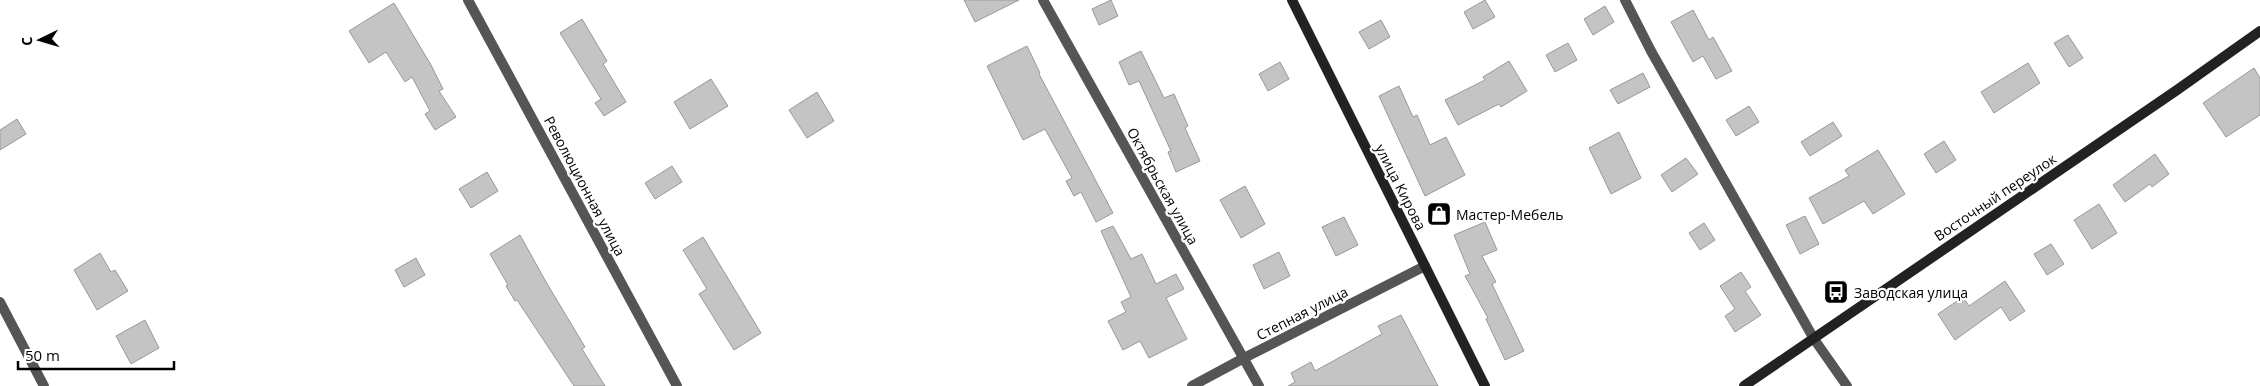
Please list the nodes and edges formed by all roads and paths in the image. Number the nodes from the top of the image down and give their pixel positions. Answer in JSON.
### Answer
{"nodes":[{"id":1,"x":468,"y":0,"type":"edge"},
{"id":2,"x":1043,"y":0,"type":"edge"},
{"id":3,"x":1292,"y":0,"type":"edge"},
{"id":4,"x":1625,"y":0,"type":"edge"},
{"id":5,"x":2260,"y":31,"type":"edge"},
{"id":6,"x":1425,"y":266,"type":"junction"},
{"id":7,"x":0,"y":302,"type":"edge"},
{"id":8,"x":1814,"y":340,"type":"junction"},
{"id":9,"x":1244,"y":358,"type":"junction"},
{"id":10,"x":44,"y":386,"type":"edge"},
{"id":11,"x":677,"y":386,"type":"edge"},
{"id":12,"x":1192,"y":386,"type":"edge"},
{"id":13,"x":1259,"y":386,"type":"edge"},
{"id":14,"x":1486,"y":386,"type":"edge"},
{"id":15,"x":1744,"y":386,"type":"edge"},
{"id":16,"x":1847,"y":386,"type":"edge"}],
"edges":[{"from":1,"to":11,"type":"street","name":"Революционная улица"},
{"from":2,"to":9,"type":"street","name":"Октябрьская улица"},
{"from":3,"to":6,"type":"street","name":"улица Кирова"},
{"from":4,"to":8,"type":"street"},
{"from":5,"to":8,"type":"street","name":"Восточный переулок"},
{"from":6,"to":9,"type":"street","name":"Степная улица"},
{"from":6,"to":14,"type":"street","name":"улица Кирова"},
{"from":7,"to":10,"type":"street"},
{"from":8,"to":15,"type":"street","name":"Восточный переулок"},
{"from":8,"to":16,"type":"street"},
{"from":9,"to":12,"type":"street","name":"Степная улица"},
{"from":9,"to":13,"type":"street","name":"Октябрьская улица"}]}
